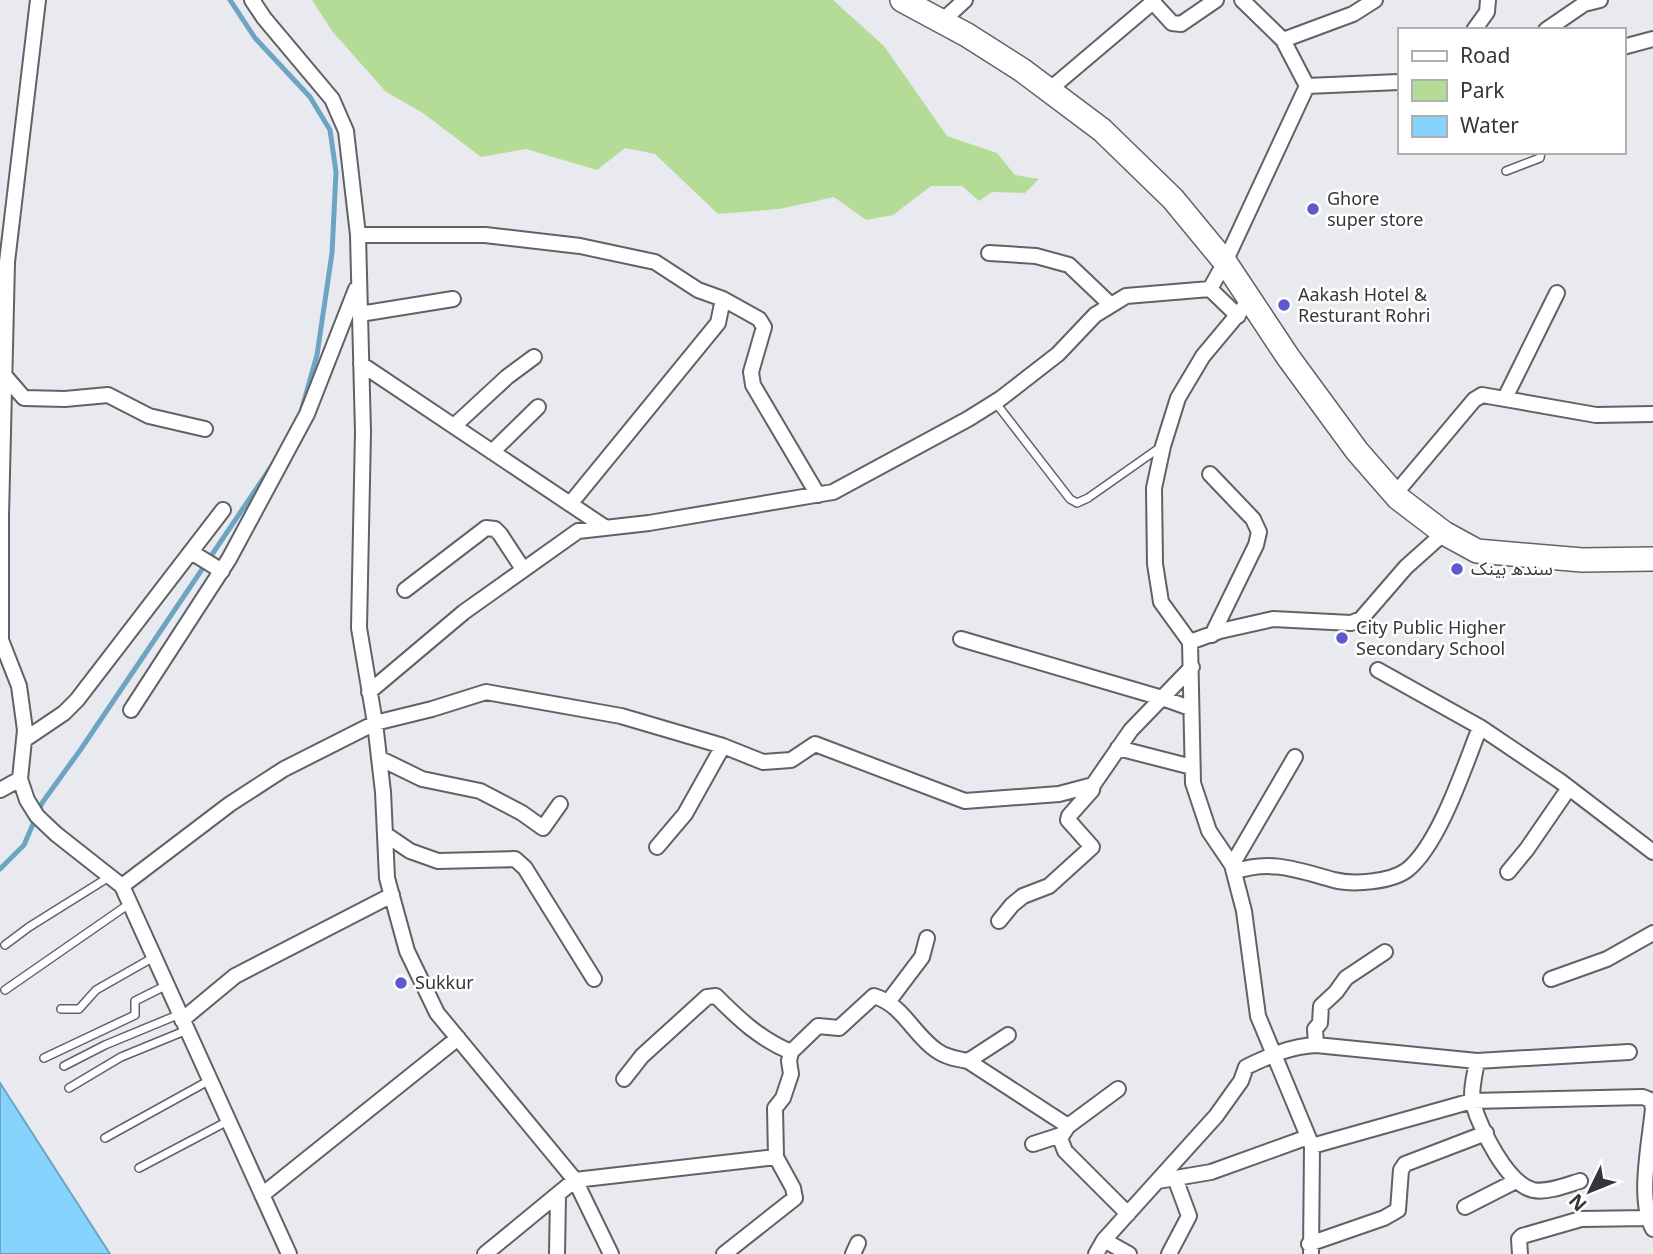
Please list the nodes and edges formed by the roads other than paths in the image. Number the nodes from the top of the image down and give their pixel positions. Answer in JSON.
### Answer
{"nodes":[{"id":1,"x":38,"y":0,"type":"edge"},
{"id":2,"x":253,"y":0,"type":"edge"},
{"id":3,"x":902,"y":0,"type":"edge"},
{"id":4,"x":965,"y":0,"type":"edge"},
{"id":5,"x":1216,"y":0,"type":"edge"},
{"id":6,"x":1242,"y":0,"type":"edge"},
{"id":7,"x":1375,"y":0,"type":"edge"},
{"id":8,"x":1488,"y":0,"type":"edge"},
{"id":9,"x":1601,"y":0,"type":"edge"},
{"id":10,"x":1152,"y":1,"type":"edge"},
{"id":11,"x":942,"y":22,"type":"junction"},
{"id":12,"x":1475,"y":28,"type":"edge"},
{"id":13,"x":1549,"y":28,"type":"edge"},
{"id":14,"x":1653,"y":39,"type":"edge"},
{"id":15,"x":1283,"y":40,"type":"junction"},
{"id":16,"x":1625,"y":46,"type":"edge"},
{"id":17,"x":1398,"y":82,"type":"edge"},
{"id":18,"x":1307,"y":86,"type":"junction"},
{"id":19,"x":1049,"y":90,"type":"junction"},
{"id":20,"x":1541,"y":154,"type":"edge"},
{"id":21,"x":1506,"y":171,"type":"dead end"},
{"id":22,"x":358,"y":235,"type":"junction"},
{"id":23,"x":989,"y":253,"type":"dead end"},
{"id":24,"x":1225,"y":262,"type":"junction"},
{"id":25,"x":359,"y":281,"type":"junction"},
{"id":26,"x":1210,"y":289,"type":"junction"},
{"id":27,"x":1557,"y":293,"type":"dead end"},
{"id":28,"x":453,"y":299,"type":"dead end"},
{"id":29,"x":723,"y":299,"type":"junction"},
{"id":30,"x":1111,"y":305,"type":"junction"},
{"id":31,"x":1244,"y":308,"type":"junction"},
{"id":32,"x":3,"y":309,"type":"edge"},
{"id":33,"x":360,"y":314,"type":"junction"},
{"id":34,"x":534,"y":358,"type":"dead end"},
{"id":35,"x":361,"y":364,"type":"junction"},
{"id":36,"x":5,"y":376,"type":"junction"},
{"id":37,"x":1505,"y":398,"type":"junction"},
{"id":38,"x":995,"y":402,"type":"junction"},
{"id":39,"x":538,"y":407,"type":"dead end"},
{"id":40,"x":1653,"y":414,"type":"edge"},
{"id":41,"x":454,"y":426,"type":"junction"},
{"id":42,"x":205,"y":429,"type":"dead end"},
{"id":43,"x":1163,"y":446,"type":"junction"},
{"id":44,"x":492,"y":452,"type":"junction"},
{"id":45,"x":1210,"y":474,"type":"dead end"},
{"id":46,"x":1395,"y":494,"type":"junction"},
{"id":47,"x":818,"y":495,"type":"junction"},
{"id":48,"x":570,"y":504,"type":"junction"},
{"id":49,"x":223,"y":510,"type":"dead end"},
{"id":50,"x":606,"y":528,"type":"junction"},
{"id":51,"x":1444,"y":533,"type":"junction"},
{"id":52,"x":195,"y":554,"type":"junction"},
{"id":53,"x":1653,"y":559,"type":"edge"},
{"id":54,"x":219,"y":568,"type":"junction"},
{"id":55,"x":523,"y":569,"type":"junction"},
{"id":56,"x":405,"y":590,"type":"dead end"},
{"id":57,"x":1212,"y":635,"type":"junction"},
{"id":58,"x":961,"y":639,"type":"dead end"},
{"id":59,"x":0,"y":640,"type":"edge"},
{"id":60,"x":1190,"y":642,"type":"junction"},
{"id":61,"x":1192,"y":667,"type":"junction"},
{"id":62,"x":1378,"y":670,"type":"dead end"},
{"id":63,"x":369,"y":692,"type":"junction"},
{"id":64,"x":1162,"y":698,"type":"junction"},
{"id":65,"x":1191,"y":708,"type":"junction"},
{"id":66,"x":131,"y":709,"type":"dead end"},
{"id":67,"x":375,"y":723,"type":"junction"},
{"id":68,"x":1480,"y":727,"type":"junction"},
{"id":69,"x":24,"y":740,"type":"junction"},
{"id":70,"x":723,"y":746,"type":"junction"},
{"id":71,"x":1118,"y":748,"type":"junction"},
{"id":72,"x":1295,"y":757,"type":"dead end"},
{"id":73,"x":379,"y":758,"type":"junction"},
{"id":74,"x":1192,"y":767,"type":"junction"},
{"id":75,"x":20,"y":779,"type":"junction"},
{"id":76,"x":1093,"y":785,"type":"junction"},
{"id":77,"x":1569,"y":788,"type":"junction"},
{"id":78,"x":0,"y":790,"type":"edge"},
{"id":79,"x":560,"y":804,"type":"dead end"},
{"id":80,"x":385,"y":834,"type":"junction"},
{"id":81,"x":657,"y":847,"type":"dead end"},
{"id":82,"x":1653,"y":852,"type":"edge"},
{"id":83,"x":1233,"y":869,"type":"junction"},
{"id":84,"x":1508,"y":872,"type":"dead end"},
{"id":85,"x":115,"y":881,"type":"junction"},
{"id":86,"x":392,"y":895,"type":"junction"},
{"id":87,"x":130,"y":904,"type":"junction"},
{"id":88,"x":999,"y":920,"type":"dead end"},
{"id":89,"x":1653,"y":933,"type":"edge"},
{"id":90,"x":927,"y":938,"type":"dead end"},
{"id":91,"x":5,"y":946,"type":"dead end"},
{"id":92,"x":1385,"y":951,"type":"dead end"},
{"id":93,"x":154,"y":957,"type":"junction"},
{"id":94,"x":594,"y":979,"type":"dead end"},
{"id":95,"x":1551,"y":979,"type":"dead end"},
{"id":96,"x":167,"y":985,"type":"junction"},
{"id":97,"x":5,"y":990,"type":"dead end"},
{"id":98,"x":888,"y":1002,"type":"junction"},
{"id":99,"x":61,"y":1010,"type":"dead end"},
{"id":100,"x":183,"y":1021,"type":"junction"},
{"id":101,"x":1008,"y":1035,"type":"dead end"},
{"id":102,"x":458,"y":1038,"type":"junction"},
{"id":103,"x":1316,"y":1045,"type":"junction"},
{"id":104,"x":791,"y":1052,"type":"junction"},
{"id":105,"x":1629,"y":1052,"type":"dead end"},
{"id":106,"x":1275,"y":1053,"type":"junction"},
{"id":107,"x":44,"y":1058,"type":"dead end"},
{"id":108,"x":968,"y":1061,"type":"junction"},
{"id":109,"x":1477,"y":1061,"type":"junction"},
{"id":110,"x":64,"y":1066,"type":"dead end"},
{"id":111,"x":624,"y":1079,"type":"dead end"},
{"id":112,"x":210,"y":1080,"type":"junction"},
{"id":113,"x":69,"y":1088,"type":"dead end"},
{"id":114,"x":1118,"y":1089,"type":"dead end"},
{"id":115,"x":1472,"y":1101,"type":"junction"},
{"id":116,"x":1652,"y":1101,"type":"edge"},
{"id":117,"x":228,"y":1121,"type":"junction"},
{"id":118,"x":1064,"y":1130,"type":"junction"},
{"id":119,"x":1486,"y":1133,"type":"junction"},
{"id":120,"x":1652,"y":1133,"type":"edge"},
{"id":121,"x":105,"y":1138,"type":"dead end"},
{"id":122,"x":1310,"y":1142,"type":"junction"},
{"id":123,"x":1032,"y":1144,"type":"dead end"},
{"id":124,"x":776,"y":1157,"type":"junction"},
{"id":125,"x":139,"y":1168,"type":"dead end"},
{"id":126,"x":1175,"y":1178,"type":"junction"},
{"id":127,"x":576,"y":1180,"type":"junction"},
{"id":128,"x":1158,"y":1181,"type":"junction"},
{"id":129,"x":1516,"y":1181,"type":"junction"},
{"id":130,"x":1580,"y":1181,"type":"dead end"},
{"id":131,"x":262,"y":1195,"type":"junction"},
{"id":132,"x":558,"y":1195,"type":"junction"},
{"id":133,"x":1465,"y":1207,"type":"dead end"},
{"id":134,"x":1128,"y":1214,"type":"junction"},
{"id":135,"x":1650,"y":1224,"type":"edge"},
{"id":136,"x":1104,"y":1240,"type":"junction"},
{"id":137,"x":1310,"y":1249,"type":"edge"},
{"id":138,"x":289,"y":1254,"type":"edge"},
{"id":139,"x":485,"y":1254,"type":"edge"},
{"id":140,"x":557,"y":1254,"type":"edge"},
{"id":141,"x":611,"y":1254,"type":"edge"},
{"id":142,"x":724,"y":1254,"type":"edge"},
{"id":143,"x":1096,"y":1254,"type":"edge"},
{"id":144,"x":1129,"y":1254,"type":"edge"},
{"id":145,"x":1169,"y":1254,"type":"edge"},
{"id":146,"x":1520,"y":1254,"type":"edge"}],
"edges":[{"from":1,"to":32,"type":"street"},
{"from":2,"to":22,"type":"street"},
{"from":3,"to":11,"type":"main road"},
{"from":4,"to":11,"type":"street"},
{"from":5,"to":10,"type":"street"},
{"from":6,"to":15,"type":"street"},
{"from":7,"to":15,"type":"street"},
{"from":8,"to":12,"type":"street"},
{"from":9,"to":13,"type":"street"},
{"from":10,"to":19,"type":"street"},
{"from":11,"to":19,"type":"main road"},
{"from":14,"to":16,"type":"street"},
{"from":15,"to":18,"type":"street"},
{"from":17,"to":18,"type":"street"},
{"from":18,"to":24,"type":"street"},
{"from":19,"to":24,"type":"main road"},
{"from":20,"to":21,"type":"lane"},
{"from":22,"to":25,"type":"street"},
{"from":22,"to":29,"type":"street"},
{"from":23,"to":30,"type":"street"},
{"from":24,"to":26,"type":"street"},
{"from":24,"to":31,"type":"main road"},
{"from":25,"to":33,"type":"street"},
{"from":25,"to":54,"type":"street"},
{"from":26,"to":30,"type":"street"},
{"from":26,"to":31,"type":"street"},
{"from":27,"to":37,"type":"street"},
{"from":28,"to":33,"type":"street"},
{"from":29,"to":47,"type":"street"},
{"from":29,"to":48,"type":"street"},
{"from":30,"to":38,"type":"street"},
{"from":31,"to":43,"type":"street"},
{"from":31,"to":46,"type":"main road"},
{"from":32,"to":36,"type":"street"},
{"from":33,"to":35,"type":"street"},
{"from":34,"to":41,"type":"street"},
{"from":35,"to":41,"type":"street"},
{"from":35,"to":63,"type":"street"},
{"from":36,"to":42,"type":"street"},
{"from":36,"to":59,"type":"street"},
{"from":37,"to":40,"type":"street"},
{"from":37,"to":46,"type":"street"},
{"from":38,"to":43,"type":"lane"},
{"from":38,"to":47,"type":"street"},
{"from":39,"to":44,"type":"street"},
{"from":41,"to":44,"type":"street"},
{"from":43,"to":60,"type":"street"},
{"from":44,"to":48,"type":"street"},
{"from":45,"to":57,"type":"street"},
{"from":46,"to":51,"type":"main road"},
{"from":47,"to":50,"type":"street"},
{"from":48,"to":50,"type":"street"},
{"from":49,"to":52,"type":"street"},
{"from":50,"to":55,"type":"street"},
{"from":51,"to":53,"type":"main road"},
{"from":51,"to":57,"type":"street"},
{"from":52,"to":54,"type":"street"},
{"from":52,"to":69,"type":"street"},
{"from":54,"to":66,"type":"street"},
{"from":55,"to":56,"type":"street"},
{"from":55,"to":63,"type":"street"},
{"from":57,"to":60,"type":"street"},
{"from":58,"to":64,"type":"street"},
{"from":59,"to":69,"type":"street"},
{"from":60,"to":61,"type":"street"},
{"from":61,"to":64,"type":"street"},
{"from":61,"to":65,"type":"street"},
{"from":62,"to":68,"type":"street"},
{"from":63,"to":67,"type":"street"},
{"from":64,"to":65,"type":"street"},
{"from":64,"to":71,"type":"street"},
{"from":65,"to":74,"type":"street"},
{"from":67,"to":70,"type":"street"},
{"from":67,"to":73,"type":"street"},
{"from":67,"to":85,"type":"street"},
{"from":68,"to":77,"type":"street"},
{"from":68,"to":83,"type":"street"},
{"from":69,"to":75,"type":"street"},
{"from":70,"to":76,"type":"street"},
{"from":70,"to":81,"type":"street"},
{"from":71,"to":74,"type":"street"},
{"from":71,"to":76,"type":"street"},
{"from":72,"to":83,"type":"street"},
{"from":73,"to":79,"type":"street"},
{"from":73,"to":80,"type":"street"},
{"from":74,"to":83,"type":"street"},
{"from":75,"to":78,"type":"street"},
{"from":75,"to":85,"type":"street"},
{"from":76,"to":88,"type":"street"},
{"from":77,"to":82,"type":"street"},
{"from":77,"to":84,"type":"street"},
{"from":80,"to":86,"type":"street"},
{"from":80,"to":94,"type":"street"},
{"from":83,"to":106,"type":"street"},
{"from":85,"to":87,"type":"street"},
{"from":85,"to":91,"type":"lane"},
{"from":86,"to":100,"type":"street"},
{"from":86,"to":102,"type":"street"},
{"from":87,"to":93,"type":"street"},
{"from":87,"to":97,"type":"lane"},
{"from":89,"to":95,"type":"street"},
{"from":90,"to":98,"type":"street"},
{"from":92,"to":103,"type":"street"},
{"from":93,"to":96,"type":"street"},
{"from":93,"to":99,"type":"lane"},
{"from":96,"to":100,"type":"street"},
{"from":96,"to":107,"type":"lane"},
{"from":98,"to":104,"type":"street"},
{"from":98,"to":108,"type":"street"},
{"from":100,"to":110,"type":"lane"},
{"from":100,"to":112,"type":"street"},
{"from":100,"to":113,"type":"lane"},
{"from":101,"to":108,"type":"street"},
{"from":102,"to":127,"type":"street"},
{"from":102,"to":131,"type":"street"},
{"from":103,"to":106,"type":"street"},
{"from":103,"to":109,"type":"street"},
{"from":104,"to":111,"type":"street"},
{"from":104,"to":124,"type":"street"},
{"from":105,"to":109,"type":"street"},
{"from":106,"to":122,"type":"street"},
{"from":106,"to":128,"type":"street"},
{"from":108,"to":118,"type":"street"},
{"from":109,"to":115,"type":"street"},
{"from":112,"to":117,"type":"street"},
{"from":112,"to":121,"type":"lane"},
{"from":114,"to":118,"type":"street"},
{"from":115,"to":116,"type":"street"},
{"from":115,"to":119,"type":"street"},
{"from":115,"to":122,"type":"street"},
{"from":116,"to":120,"type":"street"},
{"from":117,"to":125,"type":"lane"},
{"from":117,"to":131,"type":"street"},
{"from":118,"to":123,"type":"street"},
{"from":118,"to":134,"type":"street"},
{"from":119,"to":129,"type":"street"},
{"from":119,"to":137,"type":"street"},
{"from":120,"to":135,"type":"street"},
{"from":122,"to":126,"type":"street"},
{"from":122,"to":137,"type":"street"},
{"from":124,"to":127,"type":"street"},
{"from":124,"to":142,"type":"street"},
{"from":126,"to":128,"type":"street"},
{"from":126,"to":145,"type":"street"},
{"from":127,"to":132,"type":"street"},
{"from":127,"to":141,"type":"street"},
{"from":128,"to":134,"type":"street"},
{"from":129,"to":130,"type":"street"},
{"from":129,"to":133,"type":"street"},
{"from":131,"to":138,"type":"street"},
{"from":132,"to":139,"type":"street"},
{"from":132,"to":140,"type":"street"},
{"from":134,"to":136,"type":"street"},
{"from":135,"to":146,"type":"street"},
{"from":136,"to":143,"type":"street"},
{"from":136,"to":144,"type":"street"}]}
